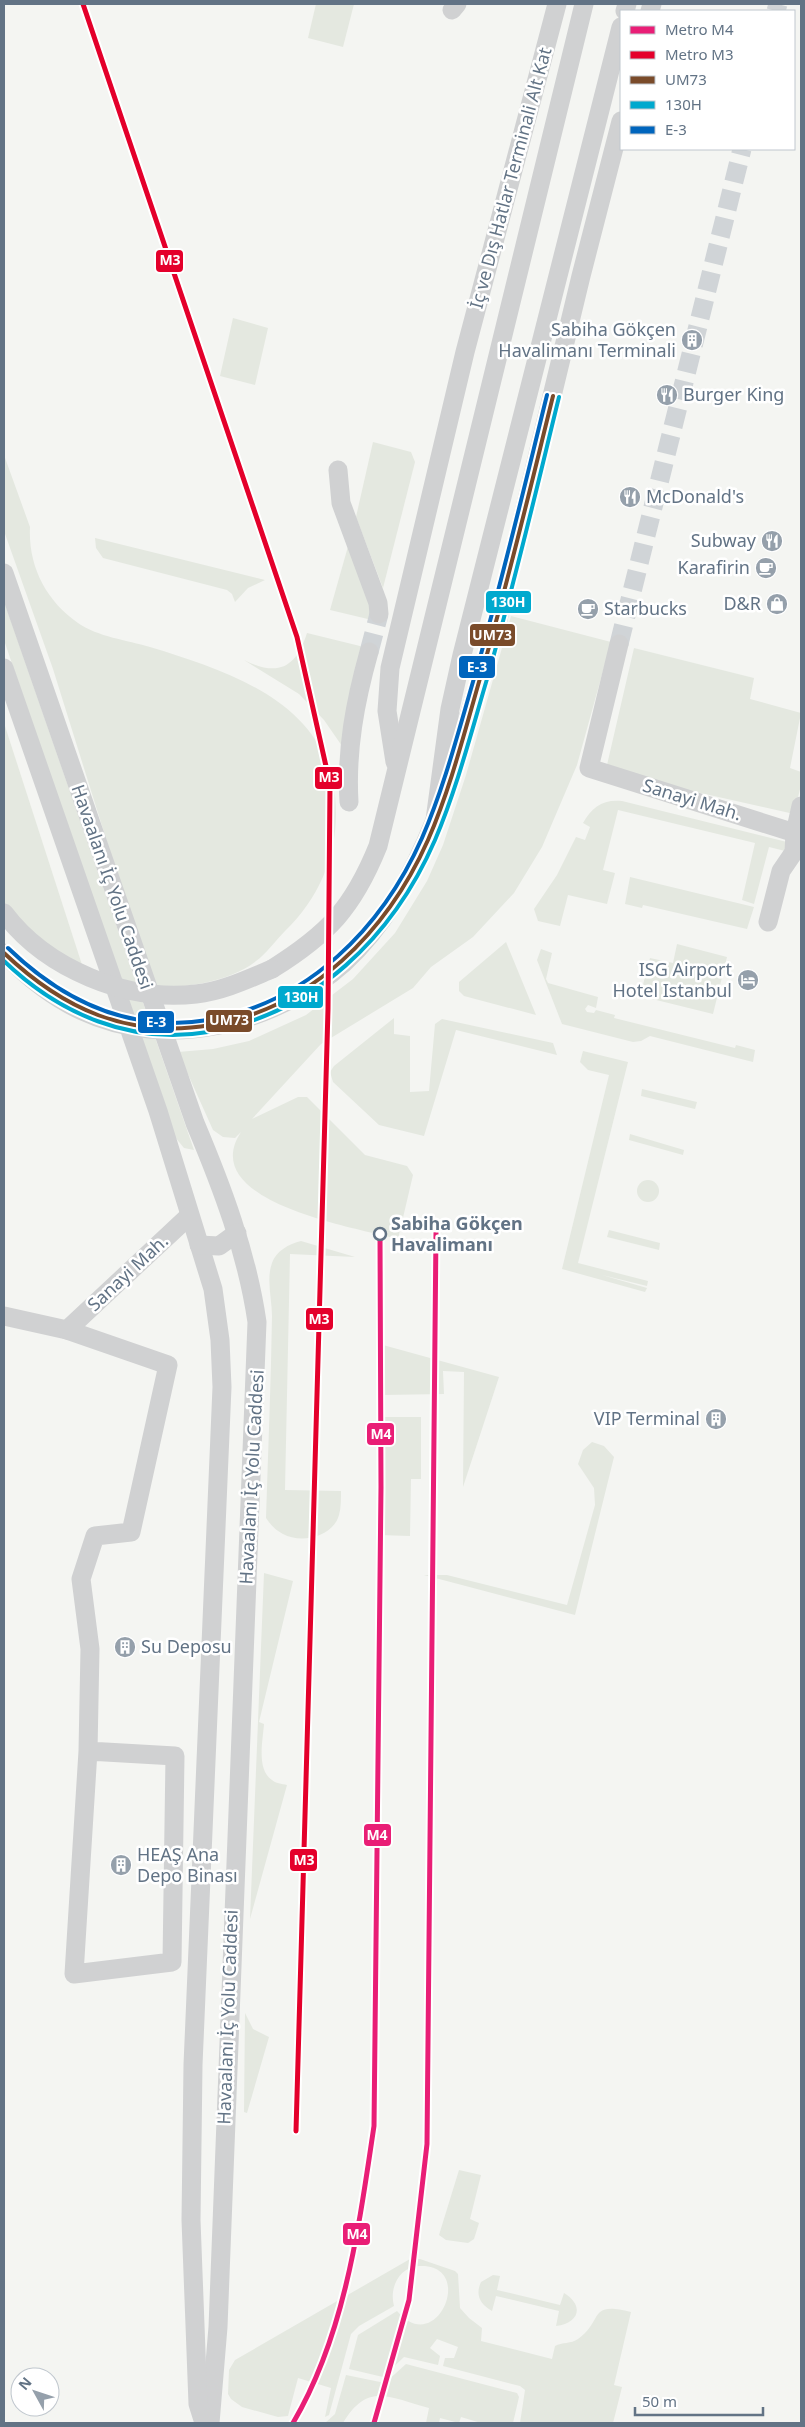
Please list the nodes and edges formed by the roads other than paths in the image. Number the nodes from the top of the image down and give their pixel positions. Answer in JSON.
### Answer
{"nodes":[{"id":1,"x":557,"y":4,"type":"edge"},
{"id":2,"x":584,"y":4,"type":"edge"},
{"id":3,"x":620,"y":31,"type":"edge"},
{"id":4,"x":620,"y":126,"type":"edge"},
{"id":5,"x":338,"y":470,"type":"dead end"},
{"id":6,"x":4,"y":573,"type":"edge"},
{"id":7,"x":379,"y":614,"type":"tunnel mouth"},
{"id":8,"x":619,"y":644,"type":"tunnel mouth"},
{"id":9,"x":369,"y":652,"type":"tunnel mouth"},
{"id":10,"x":4,"y":668,"type":"edge"},
{"id":11,"x":397,"y":774,"type":"junction"},
{"id":12,"x":349,"y":802,"type":"dead end"},
{"id":13,"x":801,"y":806,"type":"edge"},
{"id":14,"x":435,"y":820,"type":"junction"},
{"id":15,"x":795,"y":833,"type":"junction"},
{"id":16,"x":4,"y":913,"type":"edge"},
{"id":17,"x":768,"y":922,"type":"dead end"},
{"id":18,"x":4,"y":953,"type":"edge"},
{"id":19,"x":189,"y":1216,"type":"junction"},
{"id":20,"x":236,"y":1234,"type":"junction"},
{"id":21,"x":198,"y":1245,"type":"junction"},
{"id":22,"x":4,"y":1316,"type":"edge"},
{"id":23,"x":67,"y":1330,"type":"junction"},
{"id":24,"x":88,"y":1751,"type":"junction"},
{"id":25,"x":204,"y":2423,"type":"edge"},
{"id":26,"x":210,"y":2423,"type":"edge"}],
"edges":[{"from":1,"to":11,"type":"street","name":"İç ve Dış Hatlar Terminali Alt Kat"},
{"from":2,"to":11,"type":"street"},
{"from":3,"to":14,"type":"street"},
{"from":4,"to":14,"type":"street"},
{"from":5,"to":7,"type":"street"},
{"from":6,"to":20,"type":"street","name":"Havaalanı İç Yolu Caddesi"},
{"from":8,"to":15,"type":"street","name":"Sanayi Mah."},
{"from":9,"to":12,"type":"street"},
{"from":10,"to":19,"type":"street","name":"Havaalanı İç Yolu Caddesi"},
{"from":11,"to":16,"type":"street","bridge":true},
{"from":13,"to":15,"type":"street"},
{"from":14,"to":18,"type":"street","bridge":true},
{"from":15,"to":17,"type":"street"},
{"from":19,"to":21,"type":"street","name":"Havaalanı İç Yolu Caddesi"},
{"from":19,"to":23,"type":"street","name":"Sanayi Mah."},
{"from":20,"to":21,"type":"street"},
{"from":20,"to":26,"type":"street","name":"Havaalanı İç Yolu Caddesi"},
{"from":21,"to":25,"type":"street","name":"Havaalanı İç Yolu Caddesi"},
{"from":22,"to":23,"type":"street"},
{"from":23,"to":24,"type":"street"},
{"from":24,"to":24,"type":"street"}]}
